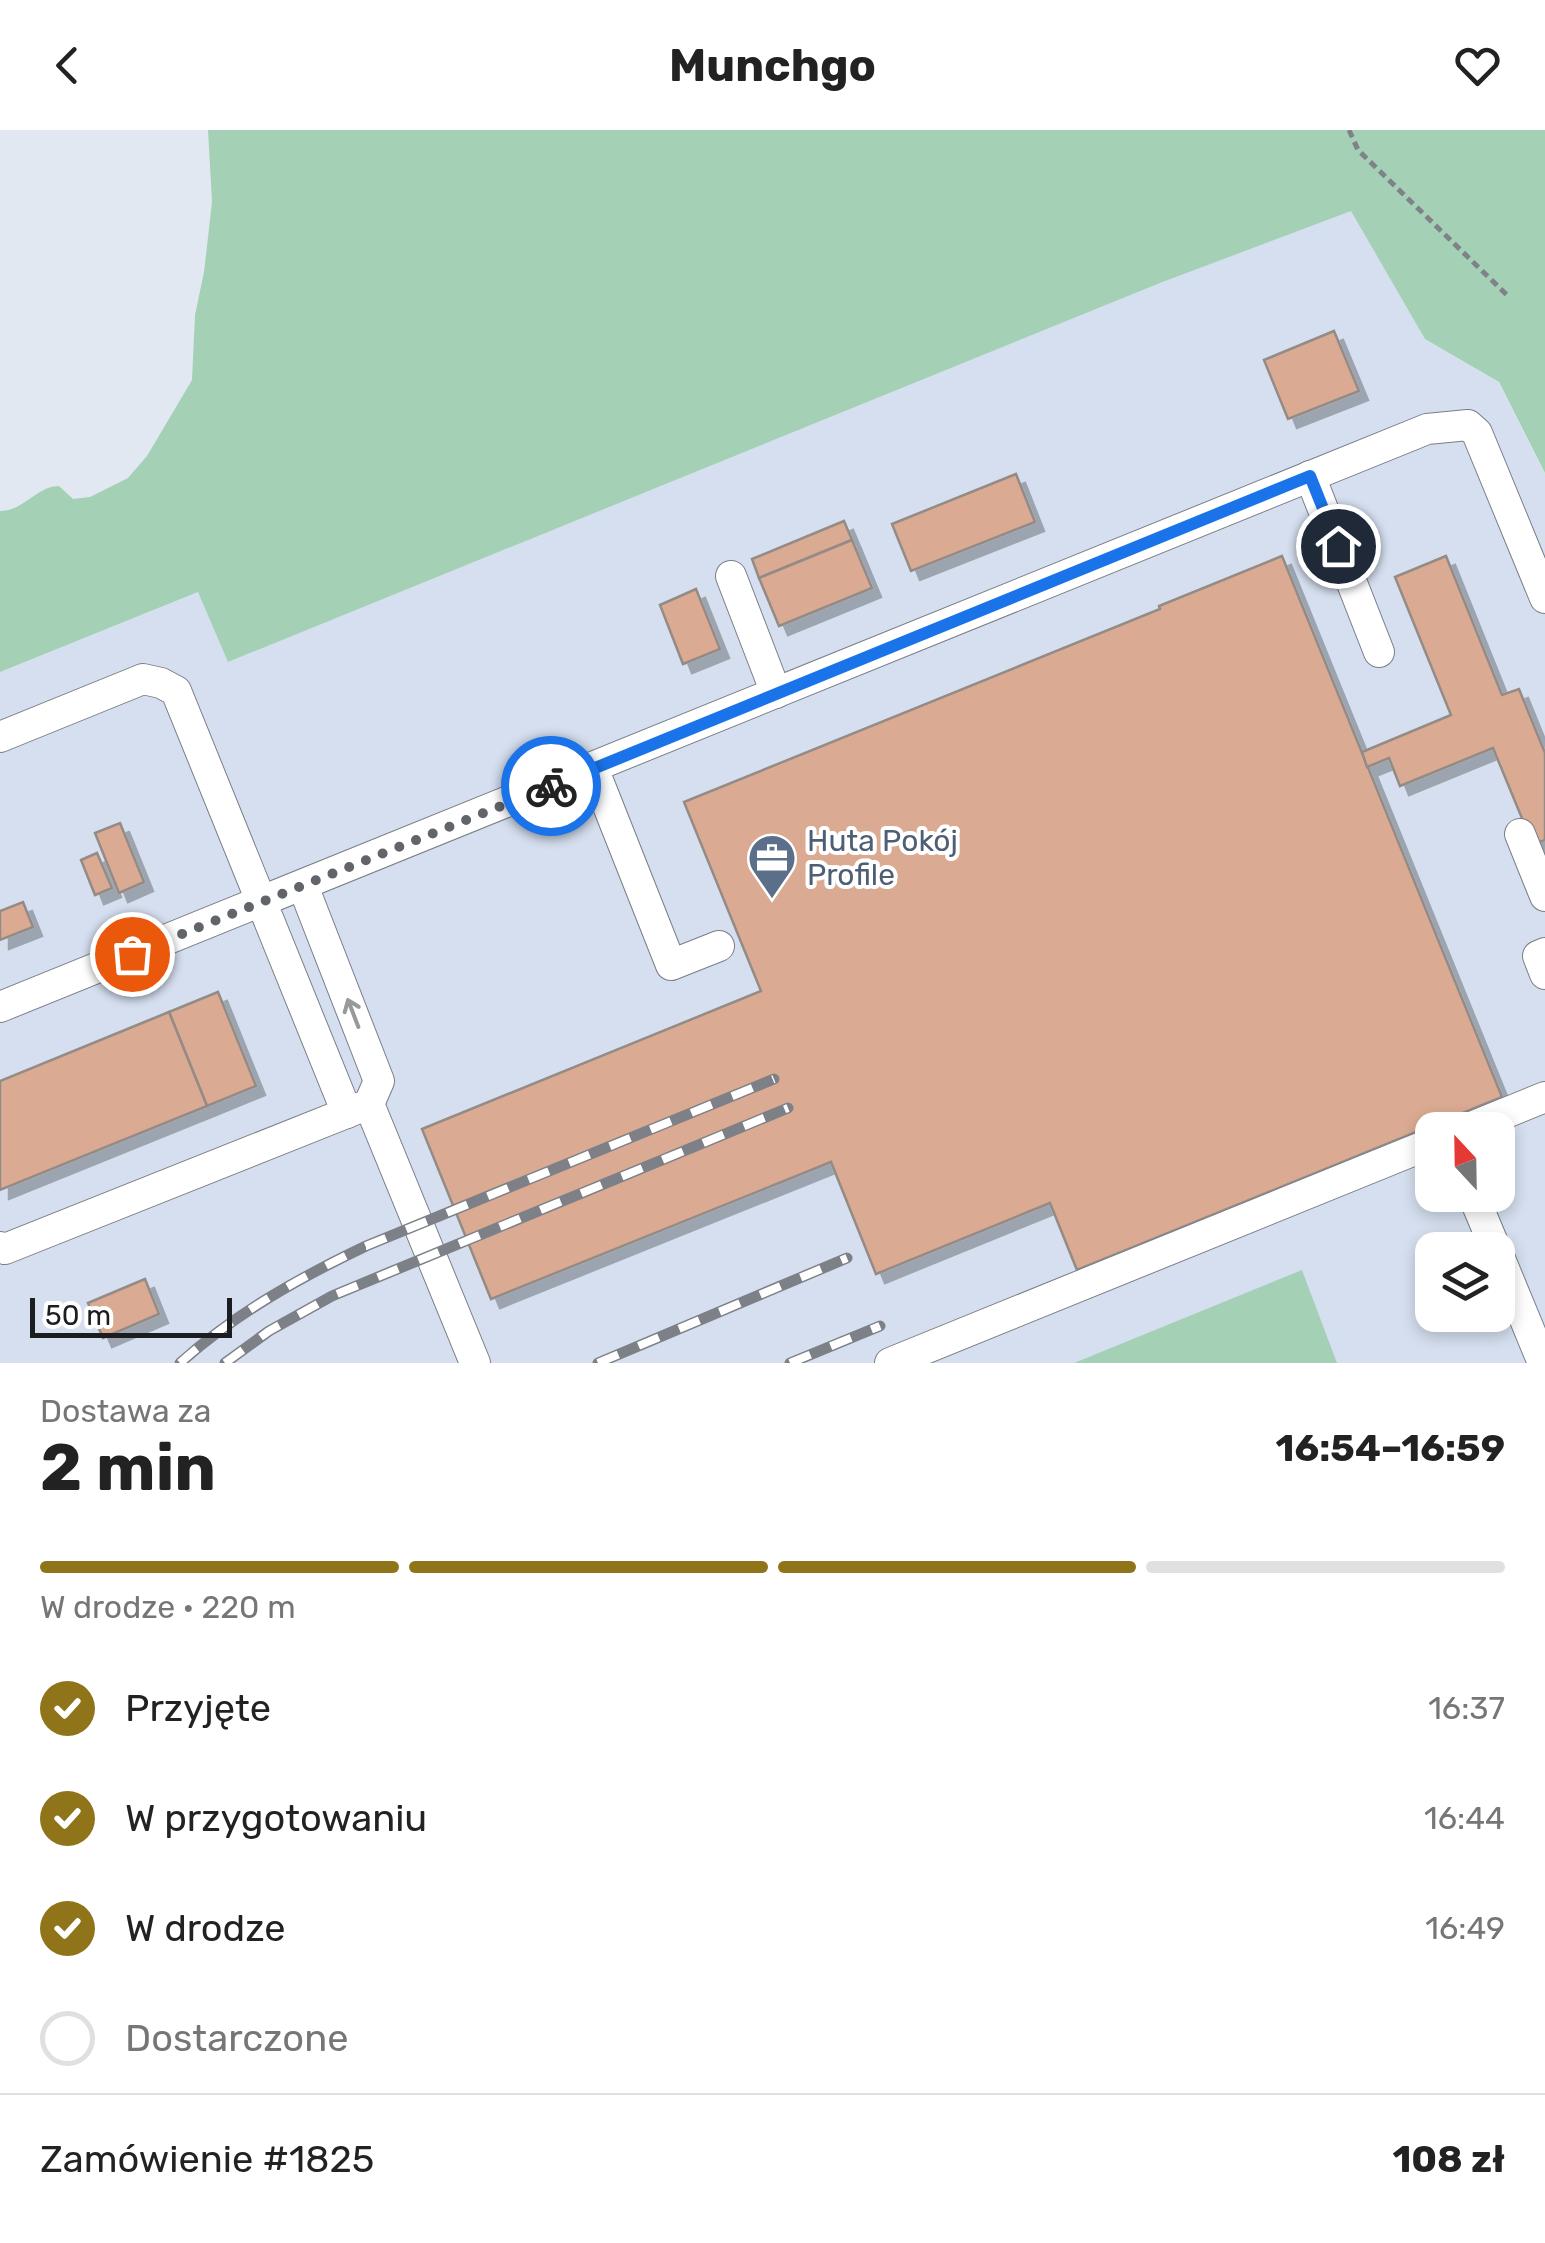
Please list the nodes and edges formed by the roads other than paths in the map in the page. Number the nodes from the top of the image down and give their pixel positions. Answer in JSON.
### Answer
{"nodes":[{"id":1,"x":1310,"y":476,"type":"junction"},
{"id":2,"x":731,"y":576,"type":"dead end"},
{"id":3,"x":1545,"y":598,"type":"edge"},
{"id":4,"x":1380,"y":652,"type":"dead end"},
{"id":5,"x":776,"y":693,"type":"junction"},
{"id":6,"x":0,"y":737,"type":"edge"},
{"id":7,"x":593,"y":768,"type":"junction"},
{"id":8,"x":1520,"y":834,"type":"dead end"},
{"id":9,"x":303,"y":886,"type":"junction"},
{"id":10,"x":1545,"y":896,"type":"edge"},
{"id":11,"x":264,"y":902,"type":"junction"},
{"id":12,"x":719,"y":946,"type":"dead end"},
{"id":13,"x":1545,"y":953,"type":"edge"},
{"id":14,"x":1545,"y":974,"type":"edge"},
{"id":15,"x":0,"y":1007,"type":"edge"},
{"id":16,"x":1545,"y":1097,"type":"edge"},
{"id":17,"x":358,"y":1108,"type":"junction"},
{"id":18,"x":1508,"y":1112,"type":"edge"},
{"id":19,"x":1415,"y":1150,"type":"edge"},
{"id":20,"x":0,"y":1247,"type":"edge"},
{"id":21,"x":1515,"y":1295,"type":"edge"},
{"id":22,"x":475,"y":1363,"type":"edge"},
{"id":23,"x":890,"y":1363,"type":"edge"},
{"id":24,"x":1543,"y":1363,"type":"edge"}],
"edges":[{"from":1,"to":3,"type":"lane"},
{"from":1,"to":4,"type":"lane"},
{"from":1,"to":5,"type":"lane"},
{"from":2,"to":5,"type":"lane"},
{"from":5,"to":7,"type":"lane"},
{"from":6,"to":11,"type":"lane"},
{"from":7,"to":9,"type":"lane"},
{"from":7,"to":12,"type":"lane"},
{"from":8,"to":10,"type":"lane"},
{"from":9,"to":11,"type":"lane"},
{"from":17,"to":9,"type":"lane","one_way":true},
{"from":11,"to":15,"type":"lane"},
{"from":11,"to":17,"type":"lane"},
{"from":13,"to":14,"type":"lane"},
{"from":16,"to":18,"type":"lane"},
{"from":17,"to":20,"type":"lane"},
{"from":17,"to":22,"type":"lane"},
{"from":19,"to":23,"type":"lane"},
{"from":21,"to":24,"type":"lane"}]}
